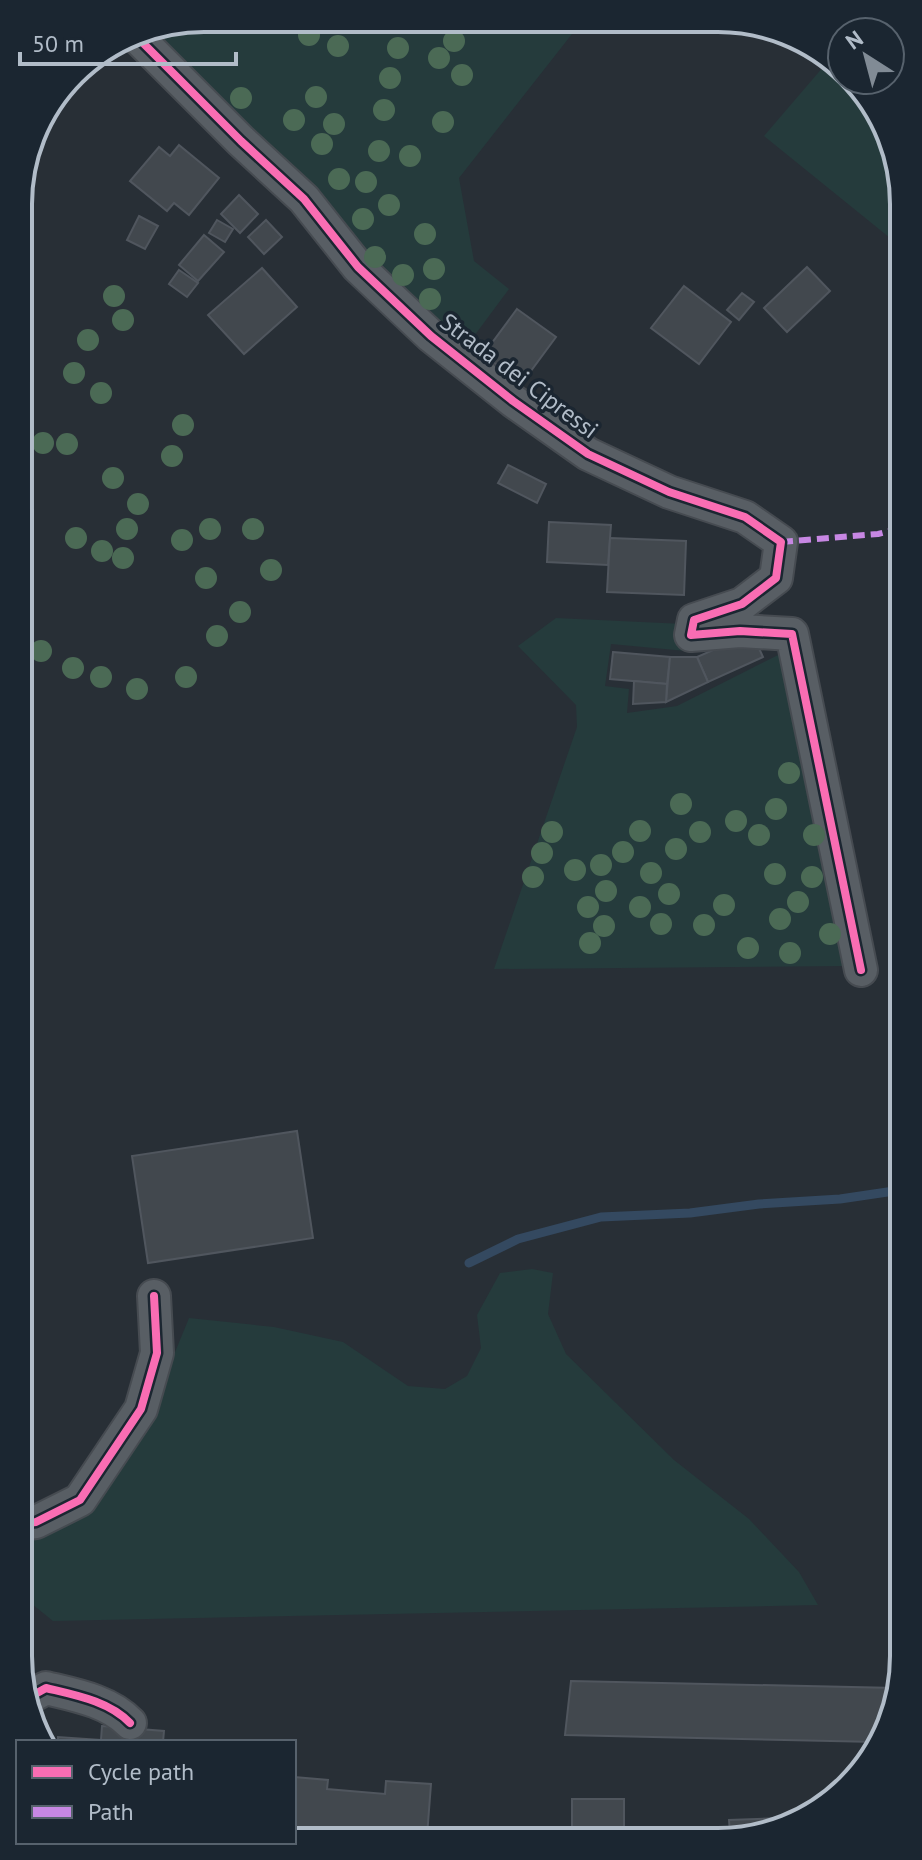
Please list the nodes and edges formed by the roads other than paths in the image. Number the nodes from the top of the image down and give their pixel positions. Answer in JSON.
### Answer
{"nodes":[{"id":1,"x":143,"y":43,"type":"edge"},
{"id":2,"x":861,"y":970,"type":"dead end"},
{"id":3,"x":154,"y":1296,"type":"dead end"},
{"id":4,"x":32,"y":1522,"type":"edge"},
{"id":5,"x":36,"y":1693,"type":"edge"},
{"id":6,"x":130,"y":1723,"type":"dead end"}],
"edges":[{"from":1,"to":2,"type":"street","name":"Strada dei Cipressi"},
{"from":3,"to":4,"type":"street"},
{"from":5,"to":6,"type":"street"}]}
